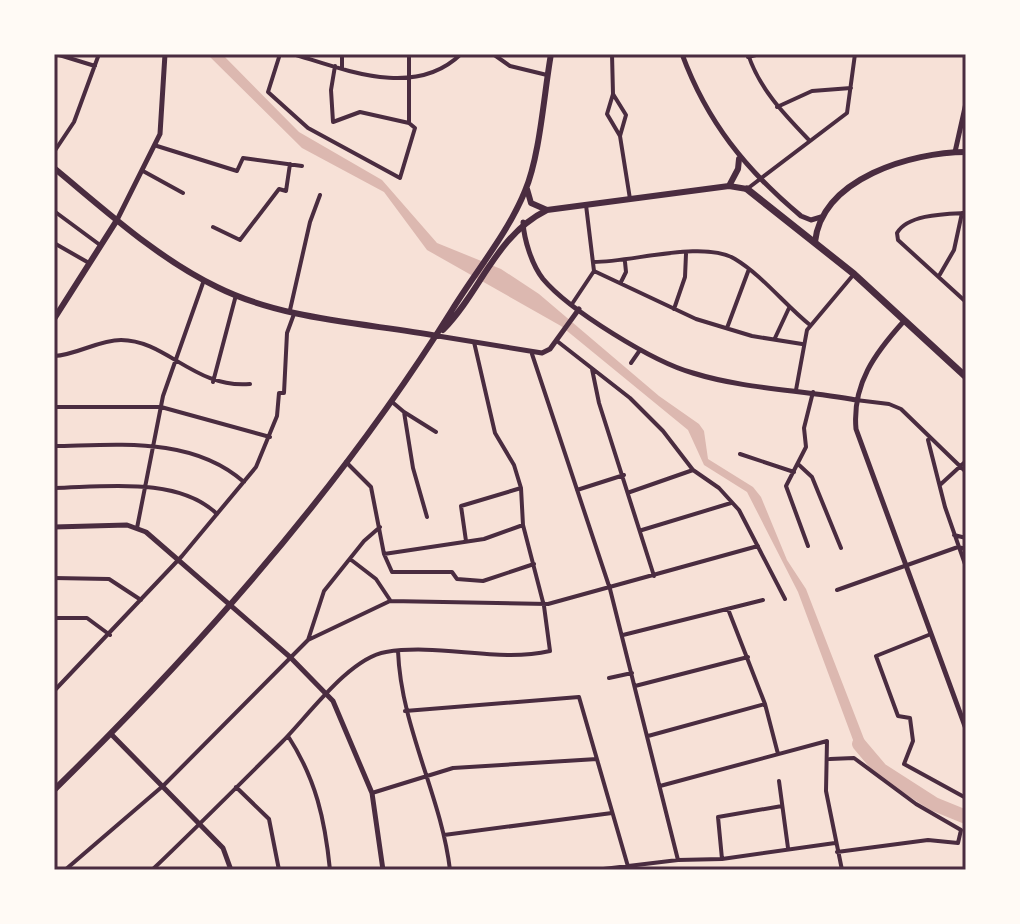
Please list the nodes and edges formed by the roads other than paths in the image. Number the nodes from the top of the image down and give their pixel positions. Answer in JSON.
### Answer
{"nodes":[{"id":1,"x":56,"y":54,"type":"edge"},
{"id":2,"x":99,"y":54,"type":"edge"},
{"id":3,"x":165,"y":54,"type":"edge"},
{"id":4,"x":280,"y":54,"type":"edge"},
{"id":5,"x":293,"y":54,"type":"edge"},
{"id":6,"x":342,"y":54,"type":"edge"},
{"id":7,"x":409,"y":54,"type":"edge"},
{"id":8,"x":461,"y":54,"type":"edge"},
{"id":9,"x":493,"y":54,"type":"edge"},
{"id":10,"x":551,"y":54,"type":"edge"},
{"id":11,"x":612,"y":54,"type":"edge"},
{"id":12,"x":682,"y":54,"type":"edge"},
{"id":13,"x":760,"y":54,"type":"edge"},
{"id":14,"x":855,"y":54,"type":"edge"},
{"id":15,"x":748,"y":56,"type":"edge"},
{"id":16,"x":95,"y":66,"type":"junction"},
{"id":17,"x":335,"y":66,"type":"junction"},
{"id":18,"x":342,"y":68,"type":"junction"},
{"id":19,"x":547,"y":75,"type":"junction"},
{"id":20,"x":411,"y":79,"type":"junction"},
{"id":21,"x":851,"y":88,"type":"junction"},
{"id":22,"x":613,"y":94,"type":"junction"},
{"id":23,"x":966,"y":103,"type":"edge"},
{"id":24,"x":777,"y":107,"type":"junction"},
{"id":25,"x":409,"y":123,"type":"junction"},
{"id":26,"x":620,"y":136,"type":"junction"},
{"id":27,"x":808,"y":139,"type":"junction"},
{"id":28,"x":157,"y":146,"type":"junction"},
{"id":29,"x":54,"y":152,"type":"edge"},
{"id":30,"x":955,"y":152,"type":"junction"},
{"id":31,"x":966,"y":152,"type":"edge"},
{"id":32,"x":739,"y":159,"type":"junction"},
{"id":33,"x":290,"y":164,"type":"junction"},
{"id":34,"x":302,"y":166,"type":"dead end"},
{"id":35,"x":54,"y":168,"type":"edge"},
{"id":36,"x":143,"y":171,"type":"junction"},
{"id":37,"x":760,"y":182,"type":"junction"},
{"id":38,"x":729,"y":186,"type":"junction"},
{"id":39,"x":527,"y":187,"type":"junction"},
{"id":40,"x":747,"y":189,"type":"junction"},
{"id":41,"x":183,"y":193,"type":"dead end"},
{"id":42,"x":320,"y":195,"type":"dead end"},
{"id":43,"x":630,"y":199,"type":"junction"},
{"id":44,"x":586,"y":205,"type":"junction"},
{"id":45,"x":547,"y":210,"type":"junction"},
{"id":46,"x":54,"y":211,"type":"edge"},
{"id":47,"x":964,"y":213,"type":"edge"},
{"id":48,"x":821,"y":217,"type":"junction"},
{"id":49,"x":117,"y":220,"type":"junction"},
{"id":50,"x":523,"y":222,"type":"junction"},
{"id":51,"x":213,"y":227,"type":"dead end"},
{"id":52,"x":815,"y":242,"type":"junction"},
{"id":53,"x":54,"y":243,"type":"edge"},
{"id":54,"x":102,"y":247,"type":"junction"},
{"id":55,"x":686,"y":253,"type":"junction"},
{"id":56,"x":491,"y":256,"type":"junction"},
{"id":57,"x":594,"y":262,"type":"junction"},
{"id":58,"x":625,"y":262,"type":"junction"},
{"id":59,"x":91,"y":264,"type":"junction"},
{"id":60,"x":749,"y":269,"type":"junction"},
{"id":61,"x":594,"y":271,"type":"junction"},
{"id":62,"x":939,"y":276,"type":"junction"},
{"id":63,"x":851,"y":278,"type":"junction"},
{"id":64,"x":204,"y":280,"type":"junction"},
{"id":65,"x":620,"y":282,"type":"junction"},
{"id":66,"x":236,"y":295,"type":"junction"},
{"id":67,"x":966,"y":302,"type":"edge"},
{"id":68,"x":572,"y":304,"type":"junction"},
{"id":69,"x":789,"y":308,"type":"junction"},
{"id":70,"x":674,"y":309,"type":"junction"},
{"id":71,"x":292,"y":311,"type":"junction"},
{"id":72,"x":577,"y":312,"type":"junction"},
{"id":73,"x":54,"y":319,"type":"edge"},
{"id":74,"x":904,"y":321,"type":"junction"},
{"id":75,"x":810,"y":325,"type":"junction"},
{"id":76,"x":727,"y":328,"type":"junction"},
{"id":77,"x":438,"y":336,"type":"junction"},
{"id":78,"x":775,"y":338,"type":"junction"},
{"id":79,"x":557,"y":341,"type":"junction"},
{"id":80,"x":474,"y":342,"type":"junction"},
{"id":81,"x":802,"y":344,"type":"junction"},
{"id":82,"x":642,"y":348,"type":"junction"},
{"id":83,"x":532,"y":354,"type":"junction"},
{"id":84,"x":54,"y":356,"type":"edge"},
{"id":85,"x":174,"y":361,"type":"junction"},
{"id":86,"x":631,"y":363,"type":"dead end"},
{"id":87,"x":592,"y":369,"type":"junction"},
{"id":88,"x":965,"y":375,"type":"edge"},
{"id":89,"x":213,"y":382,"type":"junction"},
{"id":90,"x":250,"y":384,"type":"dead end"},
{"id":91,"x":796,"y":386,"type":"junction"},
{"id":92,"x":813,"y":392,"type":"junction"},
{"id":93,"x":856,"y":400,"type":"junction"},
{"id":94,"x":391,"y":401,"type":"junction"},
{"id":95,"x":54,"y":407,"type":"edge"},
{"id":96,"x":161,"y":407,"type":"junction"},
{"id":97,"x":404,"y":412,"type":"junction"},
{"id":98,"x":436,"y":432,"type":"dead end"},
{"id":99,"x":270,"y":437,"type":"junction"},
{"id":100,"x":928,"y":438,"type":"junction"},
{"id":101,"x":54,"y":446,"type":"edge"},
{"id":102,"x":152,"y":446,"type":"junction"},
{"id":103,"x":740,"y":454,"type":"dead end"},
{"id":104,"x":966,"y":461,"type":"edge"},
{"id":105,"x":346,"y":462,"type":"junction"},
{"id":106,"x":798,"y":464,"type":"junction"},
{"id":107,"x":960,"y":468,"type":"junction"},
{"id":108,"x":693,"y":470,"type":"junction"},
{"id":109,"x":794,"y":472,"type":"junction"},
{"id":110,"x":966,"y":472,"type":"edge"},
{"id":111,"x":624,"y":475,"type":"junction"},
{"id":112,"x":244,"y":482,"type":"junction"},
{"id":113,"x":941,"y":484,"type":"junction"},
{"id":114,"x":145,"y":487,"type":"junction"},
{"id":115,"x":54,"y":488,"type":"edge"},
{"id":116,"x":521,"y":488,"type":"junction"},
{"id":117,"x":577,"y":490,"type":"junction"},
{"id":118,"x":630,"y":492,"type":"junction"},
{"id":119,"x":733,"y":502,"type":"junction"},
{"id":120,"x":217,"y":514,"type":"junction"},
{"id":121,"x":427,"y":517,"type":"dead end"},
{"id":122,"x":523,"y":525,"type":"junction"},
{"id":123,"x":54,"y":527,"type":"edge"},
{"id":124,"x":380,"y":527,"type":"junction"},
{"id":125,"x":137,"y":528,"type":"junction"},
{"id":126,"x":642,"y":530,"type":"junction"},
{"id":127,"x":954,"y":535,"type":"junction"},
{"id":128,"x":966,"y":538,"type":"edge"},
{"id":129,"x":466,"y":542,"type":"junction"},
{"id":130,"x":758,"y":546,"type":"junction"},
{"id":131,"x":808,"y":546,"type":"dead end"},
{"id":132,"x":958,"y":547,"type":"junction"},
{"id":133,"x":841,"y":548,"type":"dead end"},
{"id":134,"x":966,"y":549,"type":"edge"},
{"id":135,"x":384,"y":554,"type":"junction"},
{"id":136,"x":179,"y":559,"type":"junction"},
{"id":137,"x":350,"y":559,"type":"junction"},
{"id":138,"x":534,"y":564,"type":"junction"},
{"id":139,"x":907,"y":565,"type":"junction"},
{"id":140,"x":966,"y":567,"type":"edge"},
{"id":141,"x":654,"y":576,"type":"junction"},
{"id":142,"x":54,"y":578,"type":"edge"},
{"id":143,"x":610,"y":589,"type":"junction"},
{"id":144,"x":837,"y":590,"type":"dead end"},
{"id":145,"x":785,"y":599,"type":"dead end"},
{"id":146,"x":141,"y":600,"type":"junction"},
{"id":147,"x":763,"y":600,"type":"dead end"},
{"id":148,"x":390,"y":601,"type":"junction"},
{"id":149,"x":543,"y":602,"type":"junction"},
{"id":150,"x":228,"y":604,"type":"junction"},
{"id":151,"x":728,"y":609,"type":"junction"},
{"id":152,"x":54,"y":618,"type":"edge"},
{"id":153,"x":932,"y":634,"type":"junction"},
{"id":154,"x":110,"y":635,"type":"junction"},
{"id":155,"x":623,"y":635,"type":"junction"},
{"id":156,"x":308,"y":640,"type":"junction"},
{"id":157,"x":398,"y":651,"type":"junction"},
{"id":158,"x":290,"y":657,"type":"junction"},
{"id":159,"x":748,"y":657,"type":"junction"},
{"id":160,"x":632,"y":673,"type":"junction"},
{"id":161,"x":609,"y":678,"type":"dead end"},
{"id":162,"x":635,"y":686,"type":"junction"},
{"id":163,"x":54,"y":691,"type":"edge"},
{"id":164,"x":326,"y":694,"type":"junction"},
{"id":165,"x":765,"y":704,"type":"junction"},
{"id":166,"x":405,"y":711,"type":"junction"},
{"id":167,"x":966,"y":729,"type":"edge"},
{"id":168,"x":111,"y":734,"type":"junction"},
{"id":169,"x":288,"y":736,"type":"junction"},
{"id":170,"x":648,"y":736,"type":"junction"},
{"id":171,"x":778,"y":754,"type":"junction"},
{"id":172,"x":597,"y":759,"type":"junction"},
{"id":173,"x":830,"y":759,"type":"junction"},
{"id":174,"x":425,"y":775,"type":"junction"},
{"id":175,"x":779,"y":781,"type":"dead end"},
{"id":176,"x":164,"y":785,"type":"junction"},
{"id":177,"x":660,"y":786,"type":"junction"},
{"id":178,"x":236,"y":787,"type":"junction"},
{"id":179,"x":54,"y":790,"type":"edge"},
{"id":180,"x":372,"y":793,"type":"junction"},
{"id":181,"x":966,"y":798,"type":"edge"},
{"id":182,"x":782,"y":806,"type":"junction"},
{"id":183,"x":612,"y":813,"type":"junction"},
{"id":184,"x":200,"y":824,"type":"junction"},
{"id":185,"x":963,"y":830,"type":"edge"},
{"id":186,"x":444,"y":835,"type":"junction"},
{"id":187,"x":835,"y":843,"type":"junction"},
{"id":188,"x":788,"y":848,"type":"junction"},
{"id":189,"x":837,"y":852,"type":"junction"},
{"id":190,"x":722,"y":859,"type":"junction"},
{"id":191,"x":678,"y":860,"type":"junction"},
{"id":192,"x":628,"y":867,"type":"edge"},
{"id":193,"x":65,"y":870,"type":"edge"},
{"id":194,"x":152,"y":870,"type":"edge"},
{"id":195,"x":231,"y":870,"type":"edge"},
{"id":196,"x":279,"y":870,"type":"edge"},
{"id":197,"x":330,"y":870,"type":"edge"},
{"id":198,"x":383,"y":870,"type":"edge"},
{"id":199,"x":450,"y":870,"type":"edge"},
{"id":200,"x":595,"y":870,"type":"edge"},
{"id":201,"x":842,"y":870,"type":"edge"}],
"edges":[{"from":1,"to":16,"type":"street"},
{"from":2,"to":16,"type":"street"},
{"from":3,"to":28,"type":"street"},
{"from":4,"to":25,"type":"street"},
{"from":5,"to":17,"type":"street"},
{"from":6,"to":18,"type":"street"},
{"from":7,"to":20,"type":"street"},
{"from":8,"to":20,"type":"street"},
{"from":9,"to":19,"type":"street"},
{"from":10,"to":19,"type":"main road"},
{"from":11,"to":22,"type":"street"},
{"from":12,"to":32,"type":"street"},
{"from":13,"to":15,"type":"street"},
{"from":14,"to":21,"type":"street"},
{"from":15,"to":24,"type":"street"},
{"from":16,"to":29,"type":"street"},
{"from":17,"to":18,"type":"street"},
{"from":17,"to":25,"type":"street"},
{"from":18,"to":20,"type":"street"},
{"from":19,"to":39,"type":"main road"},
{"from":20,"to":25,"type":"street"},
{"from":21,"to":24,"type":"street"},
{"from":21,"to":27,"type":"street"},
{"from":22,"to":26,"type":"street"},
{"from":22,"to":26,"type":"street"},
{"from":23,"to":30,"type":"street"},
{"from":24,"to":27,"type":"street"},
{"from":26,"to":43,"type":"street"},
{"from":27,"to":37,"type":"street"},
{"from":28,"to":33,"type":"street"},
{"from":28,"to":36,"type":"street"},
{"from":30,"to":31,"type":"main road"},
{"from":30,"to":48,"type":"main road"},
{"from":32,"to":37,"type":"street"},
{"from":32,"to":38,"type":"main road"},
{"from":33,"to":34,"type":"street"},
{"from":33,"to":51,"type":"street"},
{"from":35,"to":49,"type":"main road"},
{"from":36,"to":41,"type":"street"},
{"from":36,"to":49,"type":"street"},
{"from":37,"to":40,"type":"street"},
{"from":37,"to":48,"type":"street"},
{"from":38,"to":40,"type":"main road"},
{"from":38,"to":43,"type":"main road"},
{"from":39,"to":45,"type":"main road"},
{"from":39,"to":56,"type":"main road"},
{"from":40,"to":52,"type":"main road"},
{"from":42,"to":71,"type":"street"},
{"from":43,"to":44,"type":"main road"},
{"from":44,"to":45,"type":"main road"},
{"from":44,"to":57,"type":"street"},
{"from":45,"to":50,"type":"main road"},
{"from":46,"to":54,"type":"street"},
{"from":47,"to":62,"type":"street"},
{"from":47,"to":62,"type":"street"},
{"from":48,"to":52,"type":"main road"},
{"from":49,"to":54,"type":"main road"},
{"from":49,"to":64,"type":"main road"},
{"from":50,"to":56,"type":"main road"},
{"from":50,"to":68,"type":"street"},
{"from":52,"to":63,"type":"main road"},
{"from":53,"to":59,"type":"street"},
{"from":54,"to":59,"type":"main road"},
{"from":55,"to":58,"type":"street"},
{"from":55,"to":60,"type":"street"},
{"from":55,"to":70,"type":"street"},
{"from":56,"to":77,"type":"main road"},
{"from":57,"to":58,"type":"street"},
{"from":57,"to":61,"type":"street"},
{"from":58,"to":65,"type":"street"},
{"from":59,"to":73,"type":"main road"},
{"from":60,"to":69,"type":"street"},
{"from":60,"to":76,"type":"street"},
{"from":61,"to":65,"type":"street"},
{"from":61,"to":68,"type":"street"},
{"from":62,"to":67,"type":"street"},
{"from":63,"to":74,"type":"main road"},
{"from":63,"to":75,"type":"street"},
{"from":64,"to":66,"type":"main road"},
{"from":64,"to":85,"type":"street"},
{"from":65,"to":70,"type":"street"},
{"from":66,"to":71,"type":"main road"},
{"from":66,"to":89,"type":"street"},
{"from":68,"to":72,"type":"street"},
{"from":69,"to":75,"type":"street"},
{"from":69,"to":78,"type":"street"},
{"from":70,"to":76,"type":"street"},
{"from":71,"to":77,"type":"main road"},
{"from":71,"to":99,"type":"street"},
{"from":72,"to":79,"type":"street"},
{"from":72,"to":82,"type":"street"},
{"from":74,"to":88,"type":"main road"},
{"from":74,"to":93,"type":"street"},
{"from":75,"to":81,"type":"street"},
{"from":76,"to":78,"type":"street"},
{"from":77,"to":80,"type":"street"},
{"from":77,"to":94,"type":"main road"},
{"from":78,"to":81,"type":"street"},
{"from":79,"to":83,"type":"street"},
{"from":79,"to":87,"type":"street"},
{"from":80,"to":83,"type":"street"},
{"from":80,"to":116,"type":"street"},
{"from":81,"to":91,"type":"street"},
{"from":82,"to":86,"type":"street"},
{"from":82,"to":91,"type":"street"},
{"from":83,"to":117,"type":"street"},
{"from":84,"to":85,"type":"street"},
{"from":85,"to":89,"type":"street"},
{"from":85,"to":96,"type":"street"},
{"from":87,"to":108,"type":"street"},
{"from":87,"to":111,"type":"street"},
{"from":89,"to":90,"type":"street"},
{"from":91,"to":92,"type":"street"},
{"from":92,"to":93,"type":"street"},
{"from":92,"to":106,"type":"street"},
{"from":93,"to":100,"type":"street"},
{"from":93,"to":139,"type":"street"},
{"from":94,"to":97,"type":"street"},
{"from":94,"to":105,"type":"main road"},
{"from":95,"to":96,"type":"street"},
{"from":96,"to":99,"type":"street"},
{"from":96,"to":102,"type":"street"},
{"from":97,"to":98,"type":"street"},
{"from":97,"to":121,"type":"street"},
{"from":99,"to":112,"type":"street"},
{"from":100,"to":107,"type":"street"},
{"from":100,"to":113,"type":"street"},
{"from":101,"to":102,"type":"street"},
{"from":102,"to":112,"type":"street"},
{"from":102,"to":114,"type":"street"},
{"from":103,"to":109,"type":"street"},
{"from":104,"to":107,"type":"street"},
{"from":105,"to":124,"type":"street"},
{"from":105,"to":150,"type":"main road"},
{"from":106,"to":109,"type":"street"},
{"from":106,"to":133,"type":"street"},
{"from":107,"to":110,"type":"street"},
{"from":107,"to":113,"type":"street"},
{"from":108,"to":118,"type":"street"},
{"from":108,"to":119,"type":"street"},
{"from":109,"to":131,"type":"street"},
{"from":111,"to":117,"type":"street"},
{"from":111,"to":118,"type":"street"},
{"from":112,"to":120,"type":"street"},
{"from":113,"to":127,"type":"street"},
{"from":114,"to":115,"type":"street"},
{"from":114,"to":120,"type":"street"},
{"from":114,"to":125,"type":"street"},
{"from":116,"to":122,"type":"street"},
{"from":116,"to":129,"type":"street"},
{"from":117,"to":143,"type":"street"},
{"from":118,"to":126,"type":"street"},
{"from":119,"to":126,"type":"street"},
{"from":119,"to":130,"type":"street"},
{"from":120,"to":136,"type":"street"},
{"from":122,"to":129,"type":"street"},
{"from":122,"to":138,"type":"street"},
{"from":123,"to":125,"type":"street"},
{"from":124,"to":135,"type":"street"},
{"from":124,"to":137,"type":"street"},
{"from":125,"to":136,"type":"street"},
{"from":126,"to":141,"type":"street"},
{"from":127,"to":128,"type":"street"},
{"from":127,"to":132,"type":"street"},
{"from":129,"to":135,"type":"street"},
{"from":130,"to":141,"type":"street"},
{"from":130,"to":145,"type":"street"},
{"from":132,"to":134,"type":"street"},
{"from":132,"to":139,"type":"street"},
{"from":132,"to":140,"type":"street"},
{"from":135,"to":138,"type":"street"},
{"from":136,"to":146,"type":"street"},
{"from":136,"to":150,"type":"street"},
{"from":137,"to":148,"type":"street"},
{"from":137,"to":156,"type":"street"},
{"from":138,"to":149,"type":"street"},
{"from":139,"to":144,"type":"street"},
{"from":139,"to":153,"type":"street"},
{"from":141,"to":143,"type":"street"},
{"from":142,"to":146,"type":"street"},
{"from":143,"to":149,"type":"street"},
{"from":143,"to":155,"type":"street"},
{"from":146,"to":154,"type":"street"},
{"from":147,"to":151,"type":"street"},
{"from":148,"to":149,"type":"street"},
{"from":148,"to":156,"type":"street"},
{"from":149,"to":157,"type":"street"},
{"from":150,"to":158,"type":"street"},
{"from":150,"to":168,"type":"main road"},
{"from":151,"to":155,"type":"street"},
{"from":151,"to":159,"type":"street"},
{"from":152,"to":154,"type":"street"},
{"from":153,"to":167,"type":"street"},
{"from":153,"to":181,"type":"street"},
{"from":154,"to":163,"type":"street"},
{"from":155,"to":160,"type":"street"},
{"from":156,"to":158,"type":"street"},
{"from":157,"to":164,"type":"street"},
{"from":157,"to":166,"type":"street"},
{"from":158,"to":164,"type":"street"},
{"from":158,"to":176,"type":"street"},
{"from":159,"to":162,"type":"street"},
{"from":159,"to":165,"type":"street"},
{"from":160,"to":161,"type":"street"},
{"from":160,"to":162,"type":"street"},
{"from":162,"to":170,"type":"street"},
{"from":164,"to":169,"type":"street"},
{"from":164,"to":180,"type":"street"},
{"from":165,"to":170,"type":"street"},
{"from":165,"to":171,"type":"street"},
{"from":166,"to":172,"type":"street"},
{"from":166,"to":174,"type":"street"},
{"from":168,"to":176,"type":"street"},
{"from":168,"to":179,"type":"main road"},
{"from":169,"to":178,"type":"street"},
{"from":169,"to":197,"type":"street"},
{"from":170,"to":177,"type":"street"},
{"from":171,"to":173,"type":"street"},
{"from":171,"to":177,"type":"street"},
{"from":172,"to":174,"type":"street"},
{"from":172,"to":183,"type":"street"},
{"from":173,"to":185,"type":"street"},
{"from":173,"to":187,"type":"street"},
{"from":174,"to":180,"type":"street"},
{"from":174,"to":186,"type":"street"},
{"from":175,"to":182,"type":"street"},
{"from":176,"to":184,"type":"street"},
{"from":176,"to":193,"type":"street"},
{"from":177,"to":191,"type":"street"},
{"from":178,"to":184,"type":"street"},
{"from":178,"to":196,"type":"street"},
{"from":180,"to":198,"type":"street"},
{"from":182,"to":188,"type":"street"},
{"from":182,"to":190,"type":"street"},
{"from":183,"to":186,"type":"street"},
{"from":183,"to":192,"type":"street"},
{"from":184,"to":194,"type":"street"},
{"from":184,"to":195,"type":"street"},
{"from":185,"to":189,"type":"street"},
{"from":186,"to":199,"type":"street"},
{"from":187,"to":188,"type":"street"},
{"from":187,"to":189,"type":"street"},
{"from":188,"to":190,"type":"street"},
{"from":189,"to":201,"type":"street"},
{"from":190,"to":191,"type":"street"},
{"from":191,"to":192,"type":"street"},
{"from":192,"to":200,"type":"street"}]}
